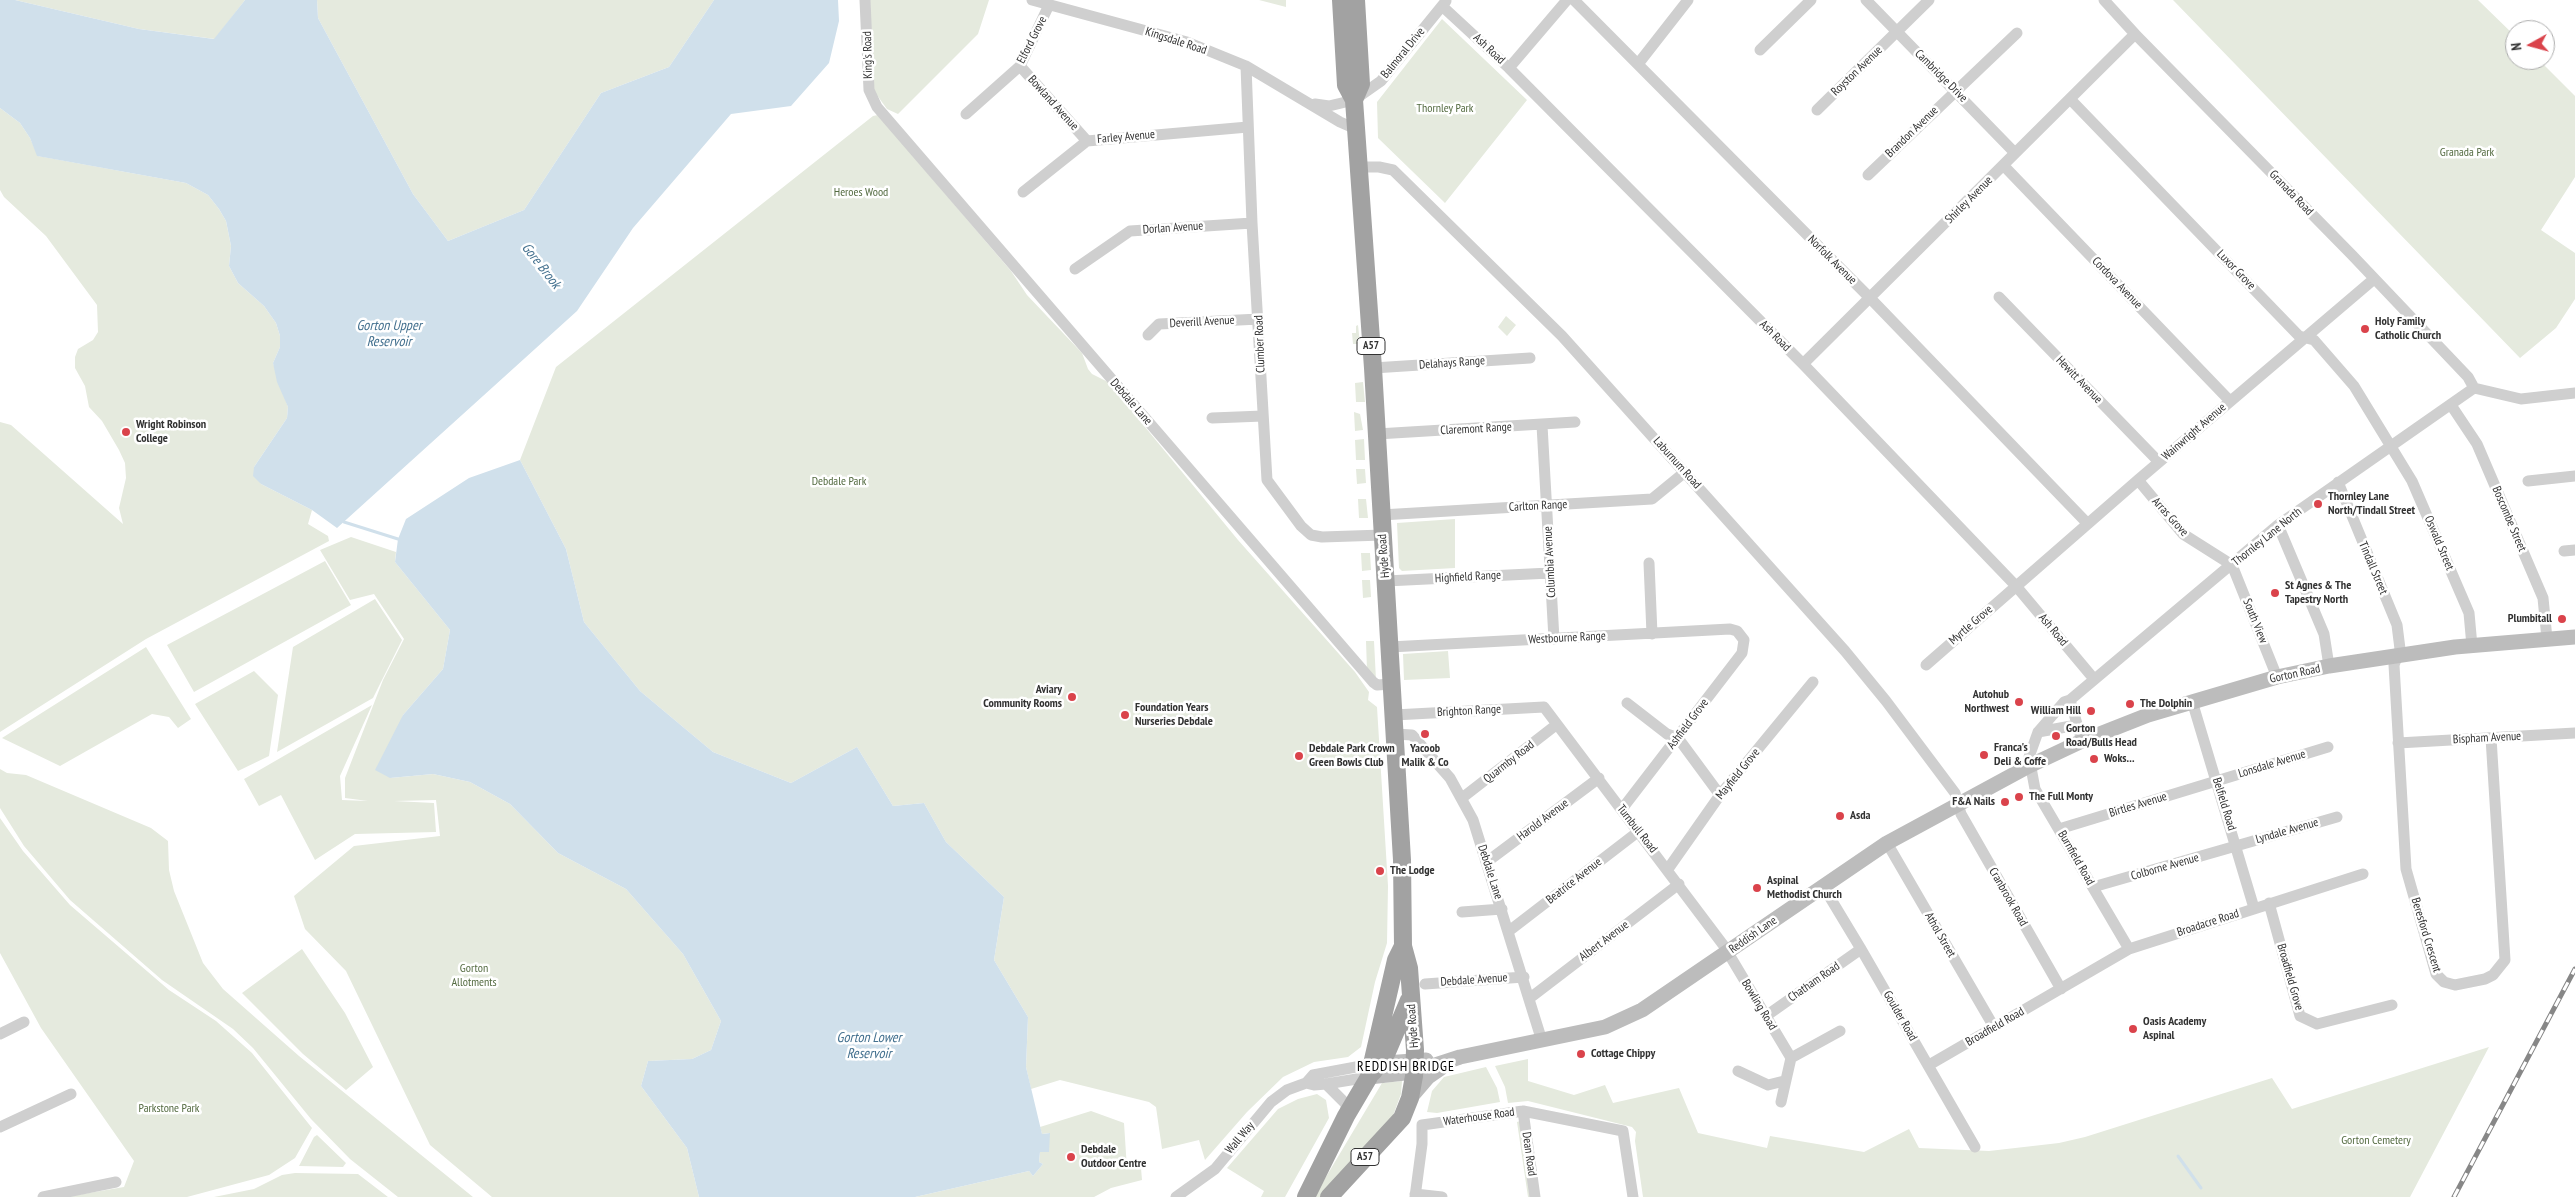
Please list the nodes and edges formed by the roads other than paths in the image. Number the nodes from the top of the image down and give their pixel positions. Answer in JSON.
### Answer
{"nodes":[{"id":1,"x":865,"y":0,"type":"edge"},
{"id":2,"x":1032,"y":0,"type":"edge"},
{"id":3,"x":1341,"y":0,"type":"edge"},
{"id":4,"x":1356,"y":0,"type":"edge"},
{"id":5,"x":1567,"y":0,"type":"edge"},
{"id":6,"x":1574,"y":0,"type":"edge"},
{"id":7,"x":1688,"y":0,"type":"edge"},
{"id":8,"x":1811,"y":0,"type":"edge"},
{"id":9,"x":1866,"y":0,"type":"edge"},
{"id":10,"x":1929,"y":0,"type":"edge"},
{"id":11,"x":2104,"y":0,"type":"edge"},
{"id":12,"x":1444,"y":3,"type":"edge"},
{"id":13,"x":1050,"y":5,"type":"junction"},
{"id":14,"x":1898,"y":32,"type":"junction"},
{"id":15,"x":2017,"y":33,"type":"dead end"},
{"id":16,"x":2135,"y":34,"type":"junction"},
{"id":17,"x":1760,"y":50,"type":"dead end"},
{"id":18,"x":1638,"y":64,"type":"junction"},
{"id":19,"x":1020,"y":66,"type":"junction"},
{"id":20,"x":1246,"y":66,"type":"junction"},
{"id":21,"x":1509,"y":68,"type":"junction"},
{"id":22,"x":1956,"y":90,"type":"junction"},
{"id":23,"x":1354,"y":100,"type":"junction"},
{"id":24,"x":2071,"y":100,"type":"junction"},
{"id":25,"x":1311,"y":103,"type":"junction"},
{"id":26,"x":877,"y":107,"type":"joint"},
{"id":27,"x":1817,"y":110,"type":"dead end"},
{"id":28,"x":966,"y":114,"type":"dead end"},
{"id":29,"x":1248,"y":128,"type":"junction"},
{"id":30,"x":1356,"y":128,"type":"junction"},
{"id":31,"x":1087,"y":141,"type":"junction"},
{"id":32,"x":2016,"y":153,"type":"junction"},
{"id":33,"x":2004,"y":166,"type":"junction"},
{"id":34,"x":1358,"y":167,"type":"junction"},
{"id":35,"x":1868,"y":175,"type":"dead end"},
{"id":36,"x":1023,"y":192,"type":"dead end"},
{"id":37,"x":1252,"y":223,"type":"junction"},
{"id":38,"x":1075,"y":268,"type":"dead end"},
{"id":39,"x":2374,"y":279,"type":"junction"},
{"id":40,"x":1999,"y":297,"type":"dead end"},
{"id":41,"x":1870,"y":298,"type":"junction"},
{"id":42,"x":1259,"y":319,"type":"junction"},
{"id":43,"x":1148,"y":335,"type":"dead end"},
{"id":44,"x":2306,"y":338,"type":"junction"},
{"id":45,"x":1530,"y":358,"type":"dead end"},
{"id":46,"x":1803,"y":364,"type":"junction"},
{"id":47,"x":1373,"y":368,"type":"junction"},
{"id":48,"x":2474,"y":388,"type":"junction"},
{"id":49,"x":2575,"y":393,"type":"edge"},
{"id":50,"x":2230,"y":401,"type":"junction"},
{"id":51,"x":2451,"y":405,"type":"junction"},
{"id":52,"x":1263,"y":416,"type":"junction"},
{"id":53,"x":1212,"y":418,"type":"dead end"},
{"id":54,"x":1576,"y":422,"type":"dead end"},
{"id":55,"x":1542,"y":425,"type":"junction"},
{"id":56,"x":1377,"y":434,"type":"junction"},
{"id":57,"x":2391,"y":445,"type":"junction"},
{"id":58,"x":2159,"y":462,"type":"junction"},
{"id":59,"x":1685,"y":472,"type":"junction"},
{"id":60,"x":2575,"y":476,"type":"edge"},
{"id":61,"x":2138,"y":480,"type":"junction"},
{"id":62,"x":2528,"y":481,"type":"dead end"},
{"id":63,"x":2338,"y":482,"type":"junction"},
{"id":64,"x":1547,"y":505,"type":"junction"},
{"id":65,"x":1381,"y":515,"type":"junction"},
{"id":66,"x":2087,"y":523,"type":"junction"},
{"id":67,"x":2278,"y":525,"type":"junction"},
{"id":68,"x":1383,"y":535,"type":"junction"},
{"id":69,"x":1649,"y":563,"type":"dead end"},
{"id":70,"x":2232,"y":565,"type":"junction"},
{"id":71,"x":1550,"y":573,"type":"junction"},
{"id":72,"x":1386,"y":581,"type":"junction"},
{"id":73,"x":2016,"y":586,"type":"junction"},
{"id":74,"x":1652,"y":634,"type":"junction"},
{"id":75,"x":1742,"y":636,"type":"joint"},
{"id":76,"x":1554,"y":639,"type":"junction"},
{"id":77,"x":2546,"y":639,"type":"junction"},
{"id":78,"x":2575,"y":641,"type":"edge"},
{"id":79,"x":2472,"y":646,"type":"junction"},
{"id":80,"x":1390,"y":647,"type":"junction"},
{"id":81,"x":2399,"y":656,"type":"junction"},
{"id":82,"x":1926,"y":665,"type":"dead end"},
{"id":83,"x":2329,"y":666,"type":"junction"},
{"id":84,"x":2277,"y":677,"type":"junction"},
{"id":85,"x":2094,"y":679,"type":"junction"},
{"id":86,"x":1813,"y":682,"type":"dead end"},
{"id":87,"x":1392,"y":684,"type":"junction"},
{"id":88,"x":2070,"y":700,"type":"junction"},
{"id":89,"x":2192,"y":701,"type":"junction"},
{"id":90,"x":1627,"y":702,"type":"dead end"},
{"id":91,"x":1544,"y":707,"type":"joint"},
{"id":92,"x":1394,"y":714,"type":"junction"},
{"id":93,"x":1556,"y":725,"type":"junction"},
{"id":94,"x":2077,"y":725,"type":"junction"},
{"id":95,"x":2038,"y":732,"type":"junction"},
{"id":96,"x":2575,"y":733,"type":"edge"},
{"id":97,"x":1395,"y":734,"type":"junction"},
{"id":98,"x":1678,"y":738,"type":"junction"},
{"id":99,"x":2491,"y":738,"type":"junction"},
{"id":100,"x":2082,"y":740,"type":"junction"},
{"id":101,"x":2398,"y":743,"type":"junction"},
{"id":102,"x":2328,"y":747,"type":"dead end"},
{"id":103,"x":2029,"y":766,"type":"junction"},
{"id":104,"x":1598,"y":778,"type":"junction"},
{"id":105,"x":2216,"y":781,"type":"junction"},
{"id":106,"x":1720,"y":796,"type":"junction"},
{"id":107,"x":1462,"y":798,"type":"junction"},
{"id":108,"x":1957,"y":804,"type":"junction"},
{"id":109,"x":1622,"y":809,"type":"junction"},
{"id":110,"x":2337,"y":817,"type":"dead end"},
{"id":111,"x":2059,"y":829,"type":"junction"},
{"id":112,"x":1639,"y":831,"type":"junction"},
{"id":113,"x":1887,"y":843,"type":"junction"},
{"id":114,"x":2237,"y":846,"type":"junction"},
{"id":115,"x":1488,"y":861,"type":"junction"},
{"id":116,"x":1668,"y":868,"type":"junction"},
{"id":117,"x":2363,"y":874,"type":"dead end"},
{"id":118,"x":1679,"y":884,"type":"junction"},
{"id":119,"x":1823,"y":886,"type":"junction"},
{"id":120,"x":2093,"y":887,"type":"junction"},
{"id":121,"x":2269,"y":904,"type":"junction"},
{"id":122,"x":2254,"y":908,"type":"junction"},
{"id":123,"x":1502,"y":909,"type":"junction"},
{"id":124,"x":1462,"y":912,"type":"dead end"},
{"id":125,"x":1509,"y":931,"type":"junction"},
{"id":126,"x":1403,"y":946,"type":"junction"},
{"id":127,"x":1861,"y":949,"type":"junction"},
{"id":128,"x":2129,"y":949,"type":"junction"},
{"id":129,"x":1728,"y":953,"type":"junction"},
{"id":130,"x":1524,"y":977,"type":"junction"},
{"id":131,"x":1425,"y":984,"type":"dead end"},
{"id":132,"x":2061,"y":989,"type":"junction"},
{"id":133,"x":1411,"y":997,"type":"junction"},
{"id":134,"x":1530,"y":998,"type":"junction"},
{"id":135,"x":2392,"y":1005,"type":"dead end"},
{"id":136,"x":1766,"y":1016,"type":"junction"},
{"id":137,"x":24,"y":1022,"type":"dead end"},
{"id":138,"x":1994,"y":1027,"type":"junction"},
{"id":139,"x":1840,"y":1030,"type":"dead end"},
{"id":140,"x":0,"y":1034,"type":"edge"},
{"id":141,"x":1542,"y":1041,"type":"junction"},
{"id":142,"x":1460,"y":1057,"type":"junction"},
{"id":143,"x":1790,"y":1058,"type":"junction"},
{"id":144,"x":1929,"y":1065,"type":"junction"},
{"id":145,"x":1374,"y":1068,"type":"junction"},
{"id":146,"x":1418,"y":1071,"type":"junction"},
{"id":147,"x":1738,"y":1072,"type":"dead end"},
{"id":148,"x":1784,"y":1081,"type":"junction"},
{"id":149,"x":1306,"y":1082,"type":"junction"},
{"id":150,"x":1326,"y":1084,"type":"junction"},
{"id":151,"x":71,"y":1094,"type":"dead end"},
{"id":152,"x":1781,"y":1102,"type":"dead end"},
{"id":153,"x":1346,"y":1107,"type":"junction"},
{"id":154,"x":1523,"y":1111,"type":"junction"},
{"id":155,"x":0,"y":1127,"type":"edge"},
{"id":156,"x":1975,"y":1147,"type":"dead end"},
{"id":157,"x":116,"y":1182,"type":"dead end"},
{"id":158,"x":1415,"y":1196,"type":"edge"},
{"id":159,"x":42,"y":1197,"type":"edge"},
{"id":160,"x":1176,"y":1197,"type":"edge"},
{"id":161,"x":1306,"y":1197,"type":"edge"},
{"id":162,"x":1329,"y":1197,"type":"edge"},
{"id":163,"x":1442,"y":1197,"type":"edge"},
{"id":164,"x":1535,"y":1197,"type":"edge"},
{"id":165,"x":1633,"y":1197,"type":"edge"}],
"edges":[{"from":1,"to":26,"type":"street","name":"King's Road"},
{"from":2,"to":13,"type":"street","name":"Kingsdale Road"},
{"from":3,"to":23,"type":"highway","number":"A57"},
{"from":4,"to":23,"type":"highway","number":"A57"},
{"from":5,"to":21,"type":"street"},
{"from":6,"to":18,"type":"street","name":"Norfolk Avenue"},
{"from":7,"to":18,"type":"street"},
{"from":8,"to":17,"type":"street"},
{"from":9,"to":14,"type":"street","name":"Cambridge Drive"},
{"from":10,"to":14,"type":"street","name":"Royston Avenue"},
{"from":11,"to":16,"type":"street","name":"Granada Road"},
{"from":12,"to":21,"type":"street","name":"Ash Road"},
{"from":12,"to":23,"type":"street","name":"Balmoral Drive"},
{"from":13,"to":19,"type":"street","name":"Elford Grove"},
{"from":13,"to":20,"type":"street","name":"Kingsdale Road"},
{"from":14,"to":22,"type":"street","name":"Cambridge Drive"},
{"from":14,"to":27,"type":"street","name":"Royston Avenue"},
{"from":15,"to":22,"type":"street","name":"Brandon Avenue"},
{"from":16,"to":24,"type":"street","name":"Shirley Avenue"},
{"from":16,"to":39,"type":"street","name":"Granada Road"},
{"from":18,"to":41,"type":"street","name":"Norfolk Avenue"},
{"from":19,"to":28,"type":"street","name":"Elford Grove"},
{"from":19,"to":31,"type":"street","name":"Bowland Avenue"},
{"from":20,"to":25,"type":"street","name":"Kingsdale Road"},
{"from":20,"to":29,"type":"street","name":"Clumber Road"},
{"from":21,"to":46,"type":"street","name":"Ash Road"},
{"from":22,"to":32,"type":"street","name":"Cambridge Drive"},
{"from":22,"to":35,"type":"street","name":"Brandon Avenue"},
{"from":23,"to":25,"type":"street","name":"Kingsdale Road"},
{"from":23,"to":30,"type":"highway","number":"A57"},
{"from":24,"to":32,"type":"street","name":"Shirley Avenue"},
{"from":24,"to":44,"type":"street","name":"Luxor Grove"},
{"from":25,"to":30,"type":"street","name":"Kingsdale Road"},
{"from":26,"to":87,"type":"street","name":"Debdale Lane"},
{"from":29,"to":31,"type":"street","name":"Farley Avenue"},
{"from":29,"to":37,"type":"street","name":"Clumber Road"},
{"from":30,"to":34,"type":"highway","number":"A57"},
{"from":31,"to":36,"type":"street","name":"Farley Avenue"},
{"from":32,"to":33,"type":"street","name":"Shirley Avenue"},
{"from":33,"to":41,"type":"street","name":"Shirley Avenue"},
{"from":33,"to":50,"type":"street","name":"Cordova Avenue"},
{"from":34,"to":47,"type":"highway","name":"Hyde Road","number":"A57"},
{"from":34,"to":59,"type":"street","name":"Laburnum Road"},
{"from":37,"to":38,"type":"street","name":"Dorlan Avenue"},
{"from":37,"to":42,"type":"street","name":"Clumber Road"},
{"from":39,"to":44,"type":"street","name":"Wainwright Avenue"},
{"from":39,"to":48,"type":"street","name":"Granada Road"},
{"from":40,"to":58,"type":"street","name":"Hewitt Avenue"},
{"from":41,"to":46,"type":"street","name":"Shirley Avenue"},
{"from":41,"to":66,"type":"street","name":"Norfolk Avenue"},
{"from":42,"to":43,"type":"street","name":"Deverill Avenue"},
{"from":42,"to":52,"type":"street","name":"Clumber Road"},
{"from":44,"to":50,"type":"street","name":"Wainwright Avenue"},
{"from":44,"to":57,"type":"street","name":"Luxor Grove"},
{"from":45,"to":47,"type":"street","name":"Delahays Range"},
{"from":46,"to":73,"type":"street","name":"Ash Road"},
{"from":47,"to":56,"type":"highway","name":"Hyde Road","number":"A57"},
{"from":48,"to":49,"type":"street"},
{"from":48,"to":51,"type":"street","name":"Thornley Lane North"},
{"from":50,"to":58,"type":"street","name":"Wainwright Avenue"},
{"from":51,"to":57,"type":"street","name":"Thornley Lane North"},
{"from":51,"to":77,"type":"street","name":"Boscombe Street"},
{"from":52,"to":53,"type":"street"},
{"from":52,"to":68,"type":"street","name":"Clumber Road"},
{"from":54,"to":55,"type":"street","name":"Claremont Range"},
{"from":55,"to":56,"type":"street","name":"Claremont Range"},
{"from":55,"to":64,"type":"street","name":"Columbia Avenue"},
{"from":56,"to":65,"type":"highway","name":"Hyde Road","number":"A57"},
{"from":57,"to":63,"type":"street","name":"Thornley Lane North"},
{"from":57,"to":79,"type":"street","name":"Oswald Street"},
{"from":58,"to":61,"type":"street","name":"Wainwright Avenue"},
{"from":59,"to":64,"type":"street","name":"Carlton Range"},
{"from":59,"to":108,"type":"street","name":"Laburnum Road"},
{"from":60,"to":62,"type":"street"},
{"from":61,"to":66,"type":"street","name":"Wainwright Avenue"},
{"from":61,"to":70,"type":"street","name":"Arras Grove"},
{"from":63,"to":67,"type":"street","name":"Thornley Lane North"},
{"from":63,"to":81,"type":"street","name":"Tindall Street"},
{"from":64,"to":65,"type":"street","name":"Carlton Range"},
{"from":64,"to":71,"type":"street","name":"Columbia Avenue"},
{"from":65,"to":68,"type":"highway","name":"Hyde Road","number":"A57"},
{"from":66,"to":73,"type":"street","name":"Wainwright Avenue"},
{"from":67,"to":70,"type":"street","name":"Thornley Lane North"},
{"from":67,"to":83,"type":"street"},
{"from":68,"to":72,"type":"highway","name":"Hyde Road","number":"A57"},
{"from":69,"to":74,"type":"street"},
{"from":70,"to":84,"type":"street","name":"South View"},
{"from":70,"to":85,"type":"street","name":"Thornley Lane North"},
{"from":71,"to":72,"type":"street","name":"Highfield Range"},
{"from":71,"to":76,"type":"street","name":"Columbia Avenue"},
{"from":72,"to":80,"type":"highway","name":"Hyde Road","number":"A57"},
{"from":73,"to":82,"type":"street","name":"Myrtle Grove"},
{"from":73,"to":85,"type":"street","name":"Ash Road"},
{"from":74,"to":75,"type":"street","name":"Westbourne Range"},
{"from":74,"to":76,"type":"street","name":"Westbourne Range"},
{"from":75,"to":98,"type":"street","name":"Ashfield Grove"},
{"from":76,"to":80,"type":"street","name":"Westbourne Range"},
{"from":77,"to":78,"type":"main road","name":"Gorton Road"},
{"from":77,"to":79,"type":"main road","name":"Gorton Road"},
{"from":79,"to":81,"type":"main road","name":"Gorton Road"},
{"from":80,"to":87,"type":"highway","name":"Hyde Road","number":"A57"},
{"from":81,"to":83,"type":"main road","name":"Gorton Road"},
{"from":81,"to":101,"type":"street","name":"Beresford Crescent"},
{"from":83,"to":84,"type":"main road","name":"Gorton Road"},
{"from":84,"to":89,"type":"main road","name":"Gorton Road"},
{"from":85,"to":88,"type":"street","name":"Thornley Lane North"},
{"from":86,"to":106,"type":"street","name":"Mayfield Grove"},
{"from":87,"to":92,"type":"highway","name":"Hyde Road","number":"A57"},
{"from":88,"to":94,"type":"street"},
{"from":88,"to":95,"type":"street","name":"Thornley Lane North"},
{"from":89,"to":100,"type":"main road","name":"Gorton Road"},
{"from":89,"to":105,"type":"street","name":"Belfield Road"},
{"from":90,"to":98,"type":"street"},
{"from":91,"to":92,"type":"street","name":"Brighton Range"},
{"from":91,"to":93,"type":"street","name":"Turnbull Road"},
{"from":92,"to":97,"type":"highway","name":"Hyde Road","number":"A57"},
{"from":93,"to":104,"type":"street","name":"Turnbull Road"},
{"from":93,"to":107,"type":"street","name":"Quarmby Road"},
{"from":94,"to":95,"type":"street"},
{"from":94,"to":100,"type":"street"},
{"from":95,"to":103,"type":"street","name":"Thornley Lane North"},
{"from":96,"to":99,"type":"street","name":"Bispham Avenue"},
{"from":97,"to":107,"type":"street","name":"Debdale Lane"},
{"from":97,"to":126,"type":"highway","name":"Hyde Road","number":"A57"},
{"from":98,"to":106,"type":"street"},
{"from":98,"to":109,"type":"street","name":"Ashfield Grove"},
{"from":99,"to":101,"type":"street","name":"Bispham Avenue"},
{"from":99,"to":101,"type":"street","name":"Beresford Crescent"},
{"from":100,"to":103,"type":"main road","name":"Gorton Road"},
{"from":102,"to":105,"type":"street","name":"Lonsdale Avenue"},
{"from":103,"to":108,"type":"main road","name":"Reddish Lane"},
{"from":103,"to":111,"type":"street","name":"Burnfield Road"},
{"from":104,"to":109,"type":"street","name":"Turnbull Road"},
{"from":104,"to":115,"type":"street","name":"Harold Avenue"},
{"from":105,"to":111,"type":"street","name":"Birtles Avenue"},
{"from":105,"to":114,"type":"street","name":"Belfield Road"},
{"from":106,"to":116,"type":"street","name":"Mayfield Grove"},
{"from":107,"to":115,"type":"street","name":"Debdale Lane"},
{"from":108,"to":113,"type":"main road","name":"Reddish Lane"},
{"from":108,"to":132,"type":"street","name":"Cranbrook Road"},
{"from":109,"to":112,"type":"street","name":"Turnbull Road"},
{"from":110,"to":114,"type":"street","name":"Lyndale Avenue"},
{"from":111,"to":120,"type":"street","name":"Burnfield Road"},
{"from":112,"to":116,"type":"street","name":"Turnbull Road"},
{"from":112,"to":125,"type":"street","name":"Beatrice Avenue"},
{"from":113,"to":119,"type":"main road","name":"Reddish Lane"},
{"from":113,"to":138,"type":"street","name":"Athol Street"},
{"from":114,"to":120,"type":"street","name":"Colborne Avenue"},
{"from":114,"to":122,"type":"street","name":"Belfield Road"},
{"from":115,"to":123,"type":"street","name":"Debdale Lane"},
{"from":116,"to":118,"type":"street","name":"Turnbull Road"},
{"from":117,"to":121,"type":"street","name":"Broadacre Road"},
{"from":118,"to":129,"type":"street","name":"Turnbull Road"},
{"from":118,"to":134,"type":"street","name":"Albert Avenue"},
{"from":119,"to":127,"type":"street","name":"Goulder Road"},
{"from":119,"to":129,"type":"main road","name":"Reddish Lane"},
{"from":120,"to":128,"type":"street","name":"Burnfield Road"},
{"from":121,"to":122,"type":"street","name":"Broadacre Road"},
{"from":121,"to":135,"type":"street","name":"Broadfield Grove"},
{"from":122,"to":128,"type":"street","name":"Broadacre Road"},
{"from":123,"to":124,"type":"street"},
{"from":123,"to":125,"type":"street","name":"Debdale Lane"},
{"from":125,"to":130,"type":"street","name":"Debdale Lane"},
{"from":126,"to":133,"type":"highway","name":"Hyde Road","number":"A57"},
{"from":126,"to":145,"type":"highway","name":"Hyde Road","number":"A57"},
{"from":127,"to":136,"type":"street","name":"Chatham Road"},
{"from":127,"to":144,"type":"street","name":"Goulder Road"},
{"from":128,"to":132,"type":"street","name":"Broadacre Road"},
{"from":129,"to":136,"type":"street","name":"Bowling Road"},
{"from":129,"to":141,"type":"main road","name":"Reddish Lane"},
{"from":130,"to":131,"type":"street","name":"Debdale Avenue"},
{"from":130,"to":134,"type":"street","name":"Debdale Lane"},
{"from":132,"to":138,"type":"street","name":"Broadfield Road"},
{"from":133,"to":145,"type":"highway","number":"A57"},
{"from":133,"to":146,"type":"highway","name":"Hyde Road","number":"A57"},
{"from":134,"to":141,"type":"street","name":"Debdale Lane"},
{"from":136,"to":143,"type":"street","name":"Bowling Road"},
{"from":137,"to":140,"type":"street"},
{"from":138,"to":144,"type":"street","name":"Broadfield Road"},
{"from":139,"to":143,"type":"street"},
{"from":141,"to":142,"type":"main road","name":"Reddish Lane"},
{"from":142,"to":146,"type":"main road","name":"Reddish Lane"},
{"from":142,"to":146,"type":"main road"},
{"from":143,"to":148,"type":"street"},
{"from":144,"to":156,"type":"street","name":"Goulder Road"},
{"from":145,"to":146,"type":"main road","name":"Wall Way"},
{"from":145,"to":149,"type":"street","name":"Wall Way"},
{"from":145,"to":150,"type":"street","name":"Wall Way"},
{"from":145,"to":153,"type":"highway","name":"Hyde Road","number":"A57"},
{"from":146,"to":162,"type":"highway","name":"Hyde Road","number":"A57"},
{"from":147,"to":148,"type":"street"},
{"from":148,"to":152,"type":"street"},
{"from":149,"to":150,"type":"street","name":"Wall Way"},
{"from":149,"to":160,"type":"street","name":"Wall Way"},
{"from":150,"to":153,"type":"street"},
{"from":151,"to":155,"type":"street"},
{"from":153,"to":161,"type":"highway","name":"Hyde Road","number":"A57"},
{"from":154,"to":158,"type":"street","name":"Waterhouse Road"},
{"from":154,"to":164,"type":"street","name":"Dean Road"},
{"from":154,"to":165,"type":"street","name":"Waterhouse Road"},
{"from":157,"to":159,"type":"street"},
{"from":158,"to":163,"type":"street"}]}
